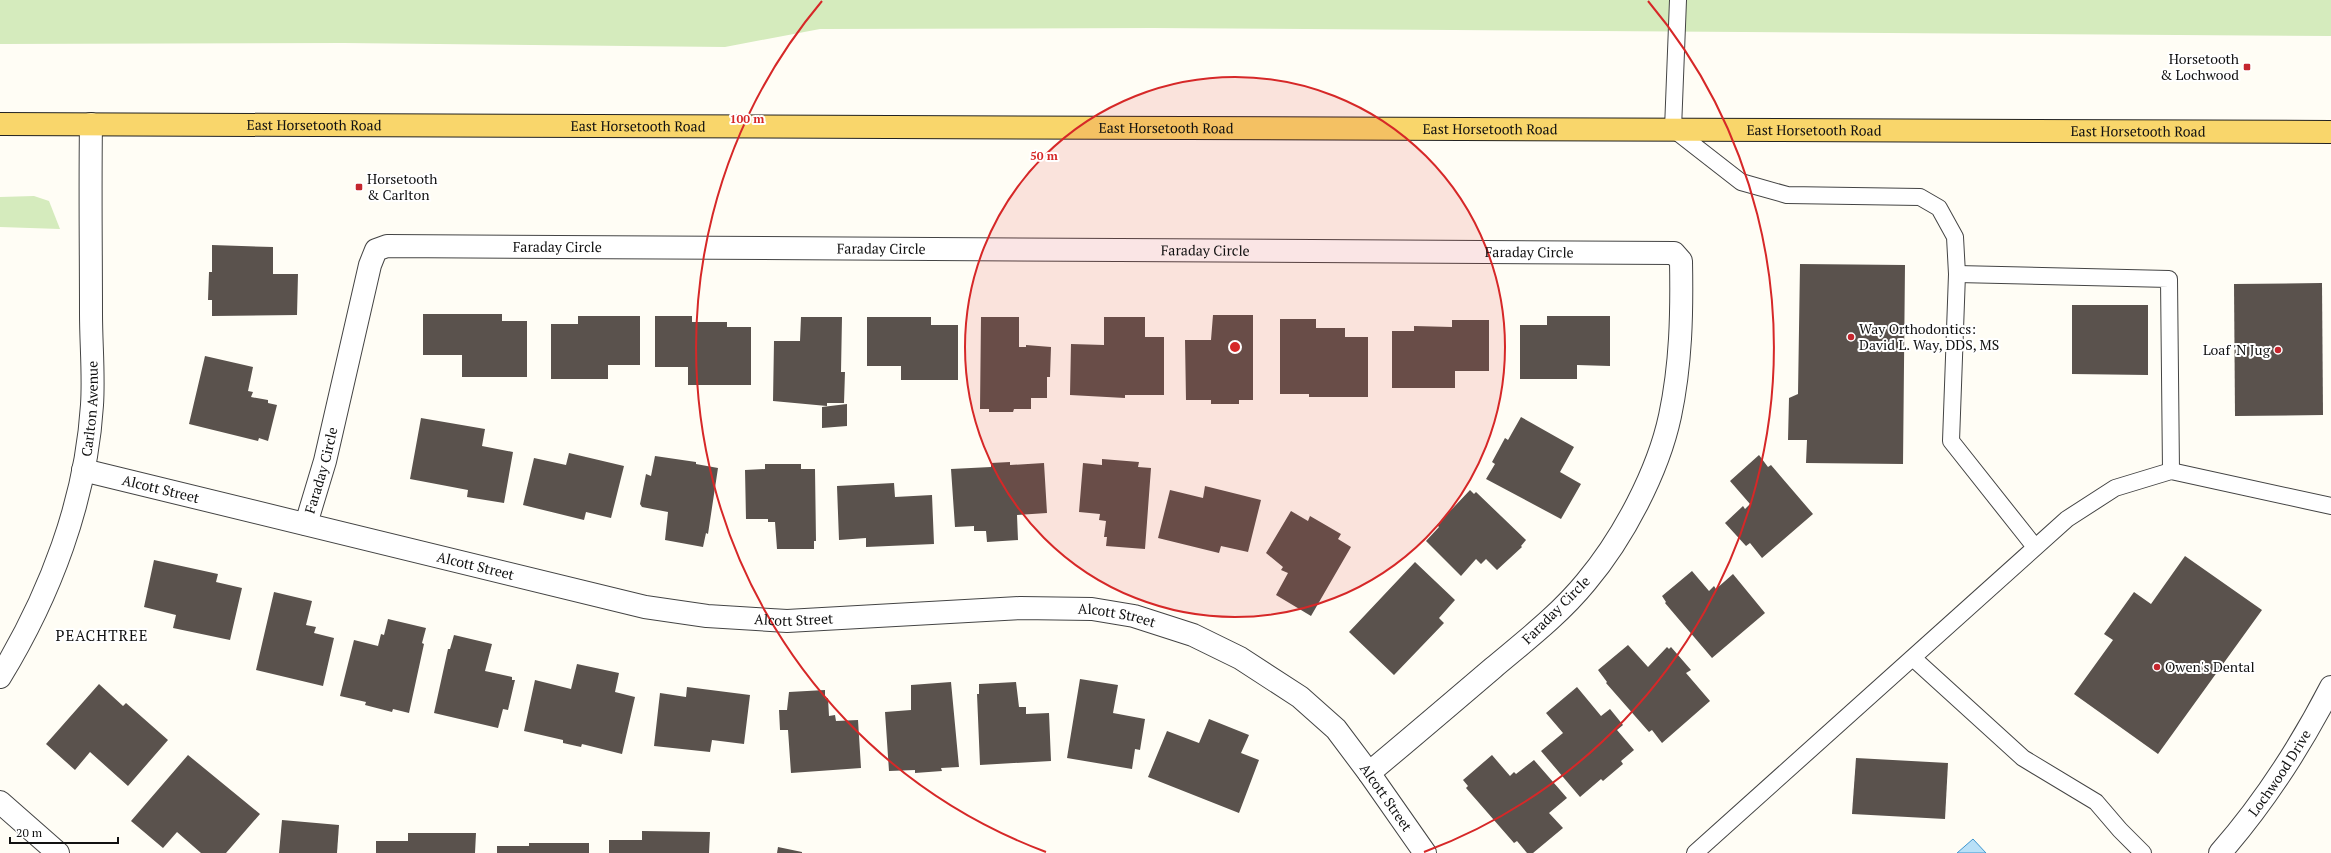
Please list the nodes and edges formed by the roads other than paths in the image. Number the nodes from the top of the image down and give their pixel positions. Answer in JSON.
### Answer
{"nodes":[{"id":1,"x":1678,"y":0,"type":"edge"},
{"id":2,"x":0,"y":124,"type":"edge"},
{"id":3,"x":91,"y":124,"type":"junction"},
{"id":4,"x":1673,"y":129,"type":"junction"},
{"id":5,"x":2331,"y":132,"type":"edge"},
{"id":6,"x":1957,"y":274,"type":"junction"},
{"id":7,"x":82,"y":470,"type":"junction"},
{"id":8,"x":2171,"y":471,"type":"junction"},
{"id":9,"x":2331,"y":506,"type":"edge"},
{"id":10,"x":306,"y":524,"type":"junction"},
{"id":11,"x":2035,"y":548,"type":"junction"},
{"id":12,"x":1913,"y":658,"type":"junction"},
{"id":13,"x":0,"y":677,"type":"edge"},
{"id":14,"x":2331,"y":687,"type":"edge"},
{"id":15,"x":1369,"y":773,"type":"junction"},
{"id":16,"x":0,"y":802,"type":"edge"},
{"id":17,"x":58,"y":853,"type":"edge"},
{"id":18,"x":1424,"y":853,"type":"edge"},
{"id":19,"x":1694,"y":853,"type":"edge"},
{"id":20,"x":2143,"y":853,"type":"edge"},
{"id":21,"x":2220,"y":853,"type":"edge"}],
"edges":[{"from":1,"to":4,"type":"lane"},
{"from":2,"to":3,"type":"main road","name":"East Horsetooth Road"},
{"from":3,"to":4,"type":"main road","name":"East Horsetooth Road"},
{"from":3,"to":7,"type":"street","name":"Carlton Avenue"},
{"from":4,"to":5,"type":"main road","name":"East Horsetooth Road"},
{"from":4,"to":6,"type":"lane"},
{"from":6,"to":8,"type":"lane"},
{"from":6,"to":11,"type":"lane"},
{"from":7,"to":10,"type":"street","name":"Alcott Street"},
{"from":7,"to":13,"type":"street","name":"Carlton Avenue"},
{"from":8,"to":9,"type":"lane"},
{"from":8,"to":11,"type":"lane"},
{"from":10,"to":15,"type":"street","name":"Alcott Street"},
{"from":10,"to":15,"type":"street","name":"Faraday Circle"},
{"from":11,"to":12,"type":"lane"},
{"from":12,"to":19,"type":"lane"},
{"from":12,"to":20,"type":"lane"},
{"from":14,"to":21,"type":"street","name":"Lochwood Drive"},
{"from":15,"to":18,"type":"street","name":"Alcott Street"},
{"from":16,"to":17,"type":"street"}]}
